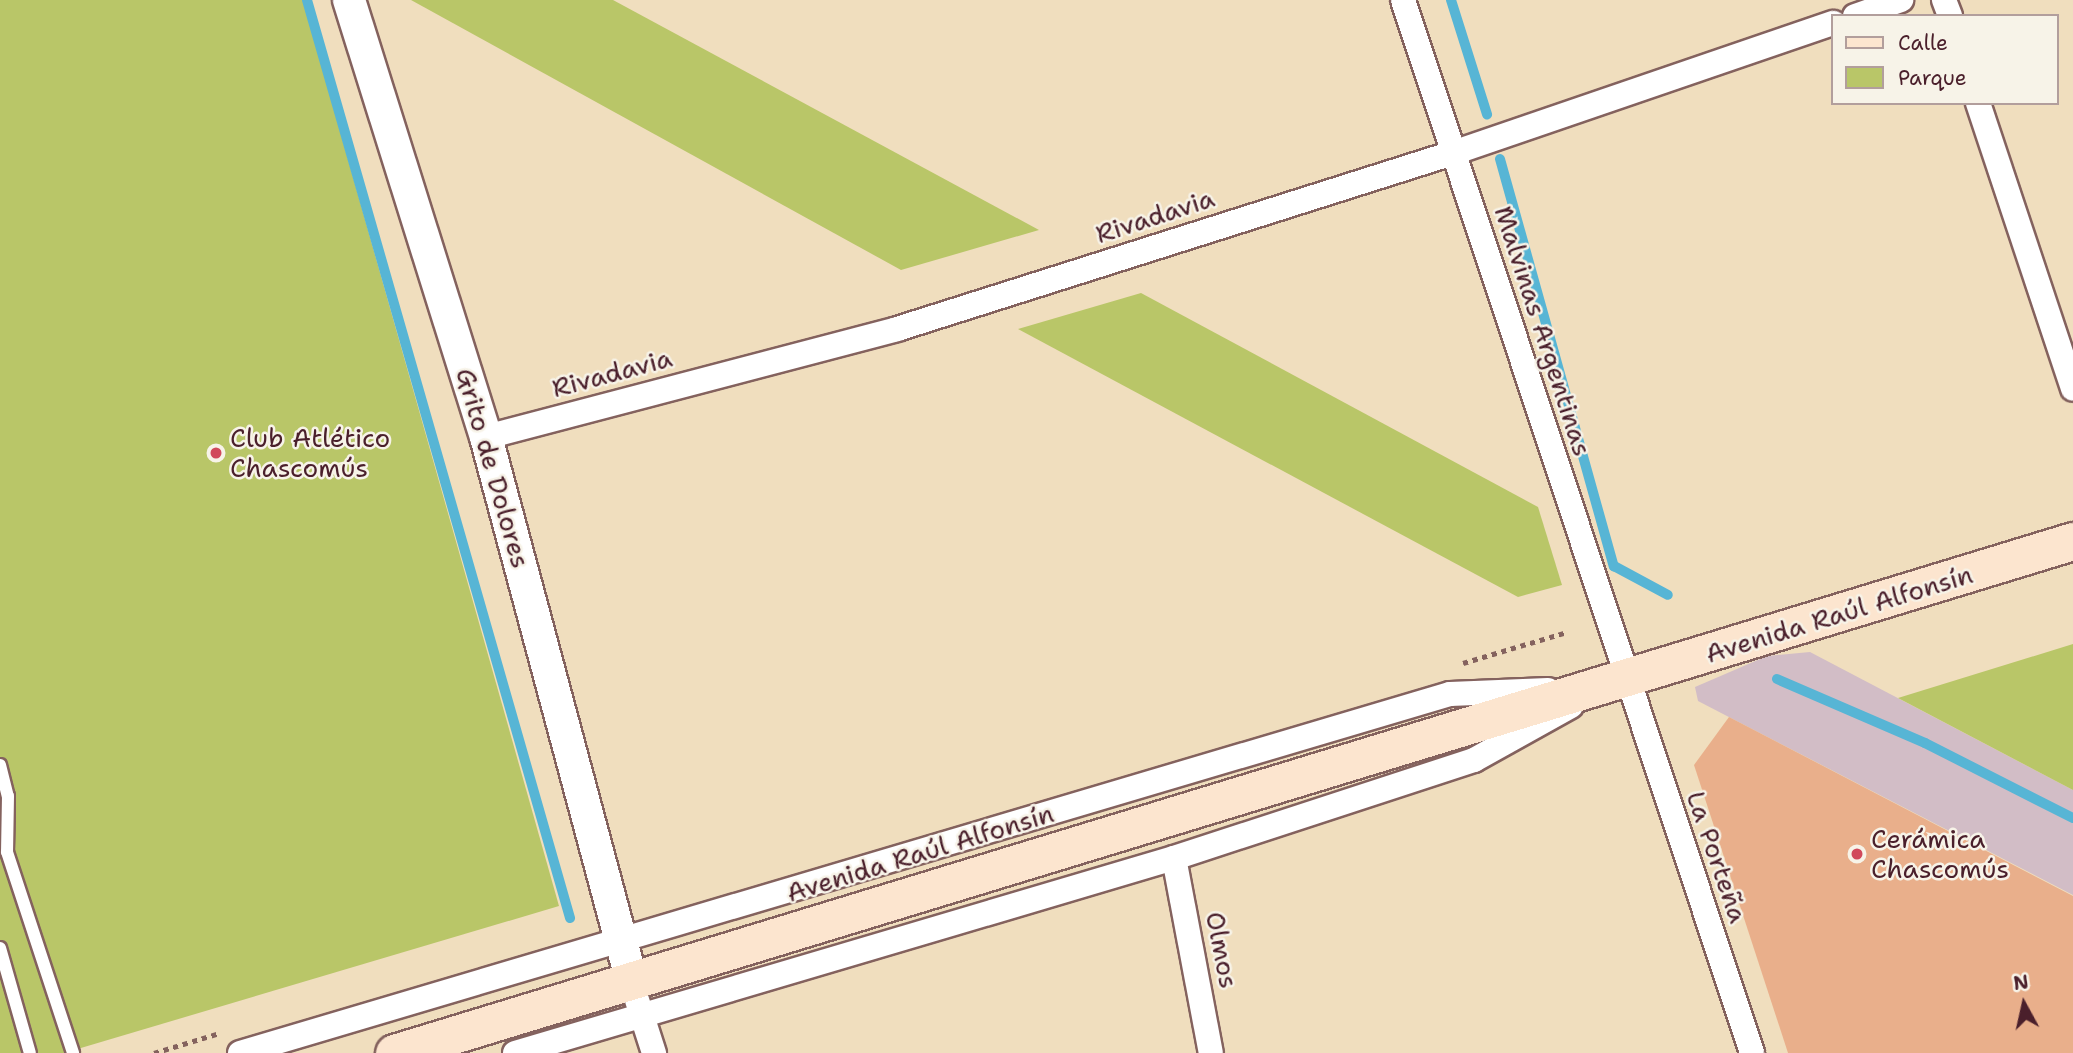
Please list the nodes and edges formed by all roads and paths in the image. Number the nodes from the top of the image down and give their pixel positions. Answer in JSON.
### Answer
{"nodes":[{"id":1,"x":349,"y":0,"type":"edge"},
{"id":2,"x":1404,"y":0,"type":"edge"},
{"id":3,"x":1901,"y":0,"type":"edge"},
{"id":4,"x":1861,"y":14,"type":"edge"},
{"id":5,"x":1832,"y":23,"type":"edge"},
{"id":6,"x":1980,"y":105,"type":"edge"},
{"id":7,"x":1453,"y":153,"type":"junction"},
{"id":8,"x":2073,"y":389,"type":"edge"},
{"id":9,"x":486,"y":437,"type":"junction"},
{"id":10,"x":2073,"y":541,"type":"edge"},
{"id":11,"x":1616,"y":684,"type":"junction"},
{"id":12,"x":0,"y":765,"type":"edge"},
{"id":13,"x":1174,"y":858,"type":"junction"},
{"id":14,"x":622,"y":940,"type":"junction"},
{"id":15,"x":0,"y":948,"type":"edge"},
{"id":16,"x":636,"y":999,"type":"junction"},
{"id":17,"x":30,"y":1053,"type":"edge"},
{"id":18,"x":73,"y":1053,"type":"edge"},
{"id":19,"x":240,"y":1053,"type":"edge"},
{"id":20,"x":394,"y":1053,"type":"edge"},
{"id":21,"x":515,"y":1053,"type":"edge"},
{"id":22,"x":654,"y":1053,"type":"edge"},
{"id":23,"x":1211,"y":1053,"type":"edge"},
{"id":24,"x":1752,"y":1053,"type":"edge"}],
"edges":[{"from":1,"to":9,"type":"street","name":"Grito de Dolores"},
{"from":2,"to":7,"type":"street","name":"Malvinas Argentinas"},
{"from":3,"to":4,"type":"street"},
{"from":5,"to":7,"type":"street","name":"Rivadavia"},
{"from":6,"to":8,"type":"street"},
{"from":7,"to":9,"type":"street","name":"Rivadavia"},
{"from":7,"to":11,"type":"street","name":"Malvinas Argentinas"},
{"from":9,"to":14,"type":"street","name":"Grito de Dolores"},
{"from":10,"to":11,"type":"main road","name":"Avenida Raúl Alfonsín"},
{"from":11,"to":13,"type":"street","name":"Avenida Raúl Alfonsín"},
{"from":11,"to":14,"type":"street","name":"Avenida Raúl Alfonsín"},
{"from":11,"to":16,"type":"main road","name":"Avenida Raúl Alfonsín"},
{"from":11,"to":24,"type":"street","name":"La Porteña"},
{"from":12,"to":18,"type":"lane"},
{"from":13,"to":16,"type":"street","name":"Avenida Raúl Alfonsín"},
{"from":13,"to":23,"type":"street","name":"Olmos"},
{"from":14,"to":16,"type":"street","name":"Grito de Dolores"},
{"from":14,"to":19,"type":"street","name":"Avenida Raúl Alfonsín"},
{"from":15,"to":17,"type":"lane"},
{"from":16,"to":20,"type":"main road","name":"Avenida Raúl Alfonsín"},
{"from":16,"to":21,"type":"street","name":"Avenida Raúl Alfonsín"},
{"from":16,"to":22,"type":"street"}]}
